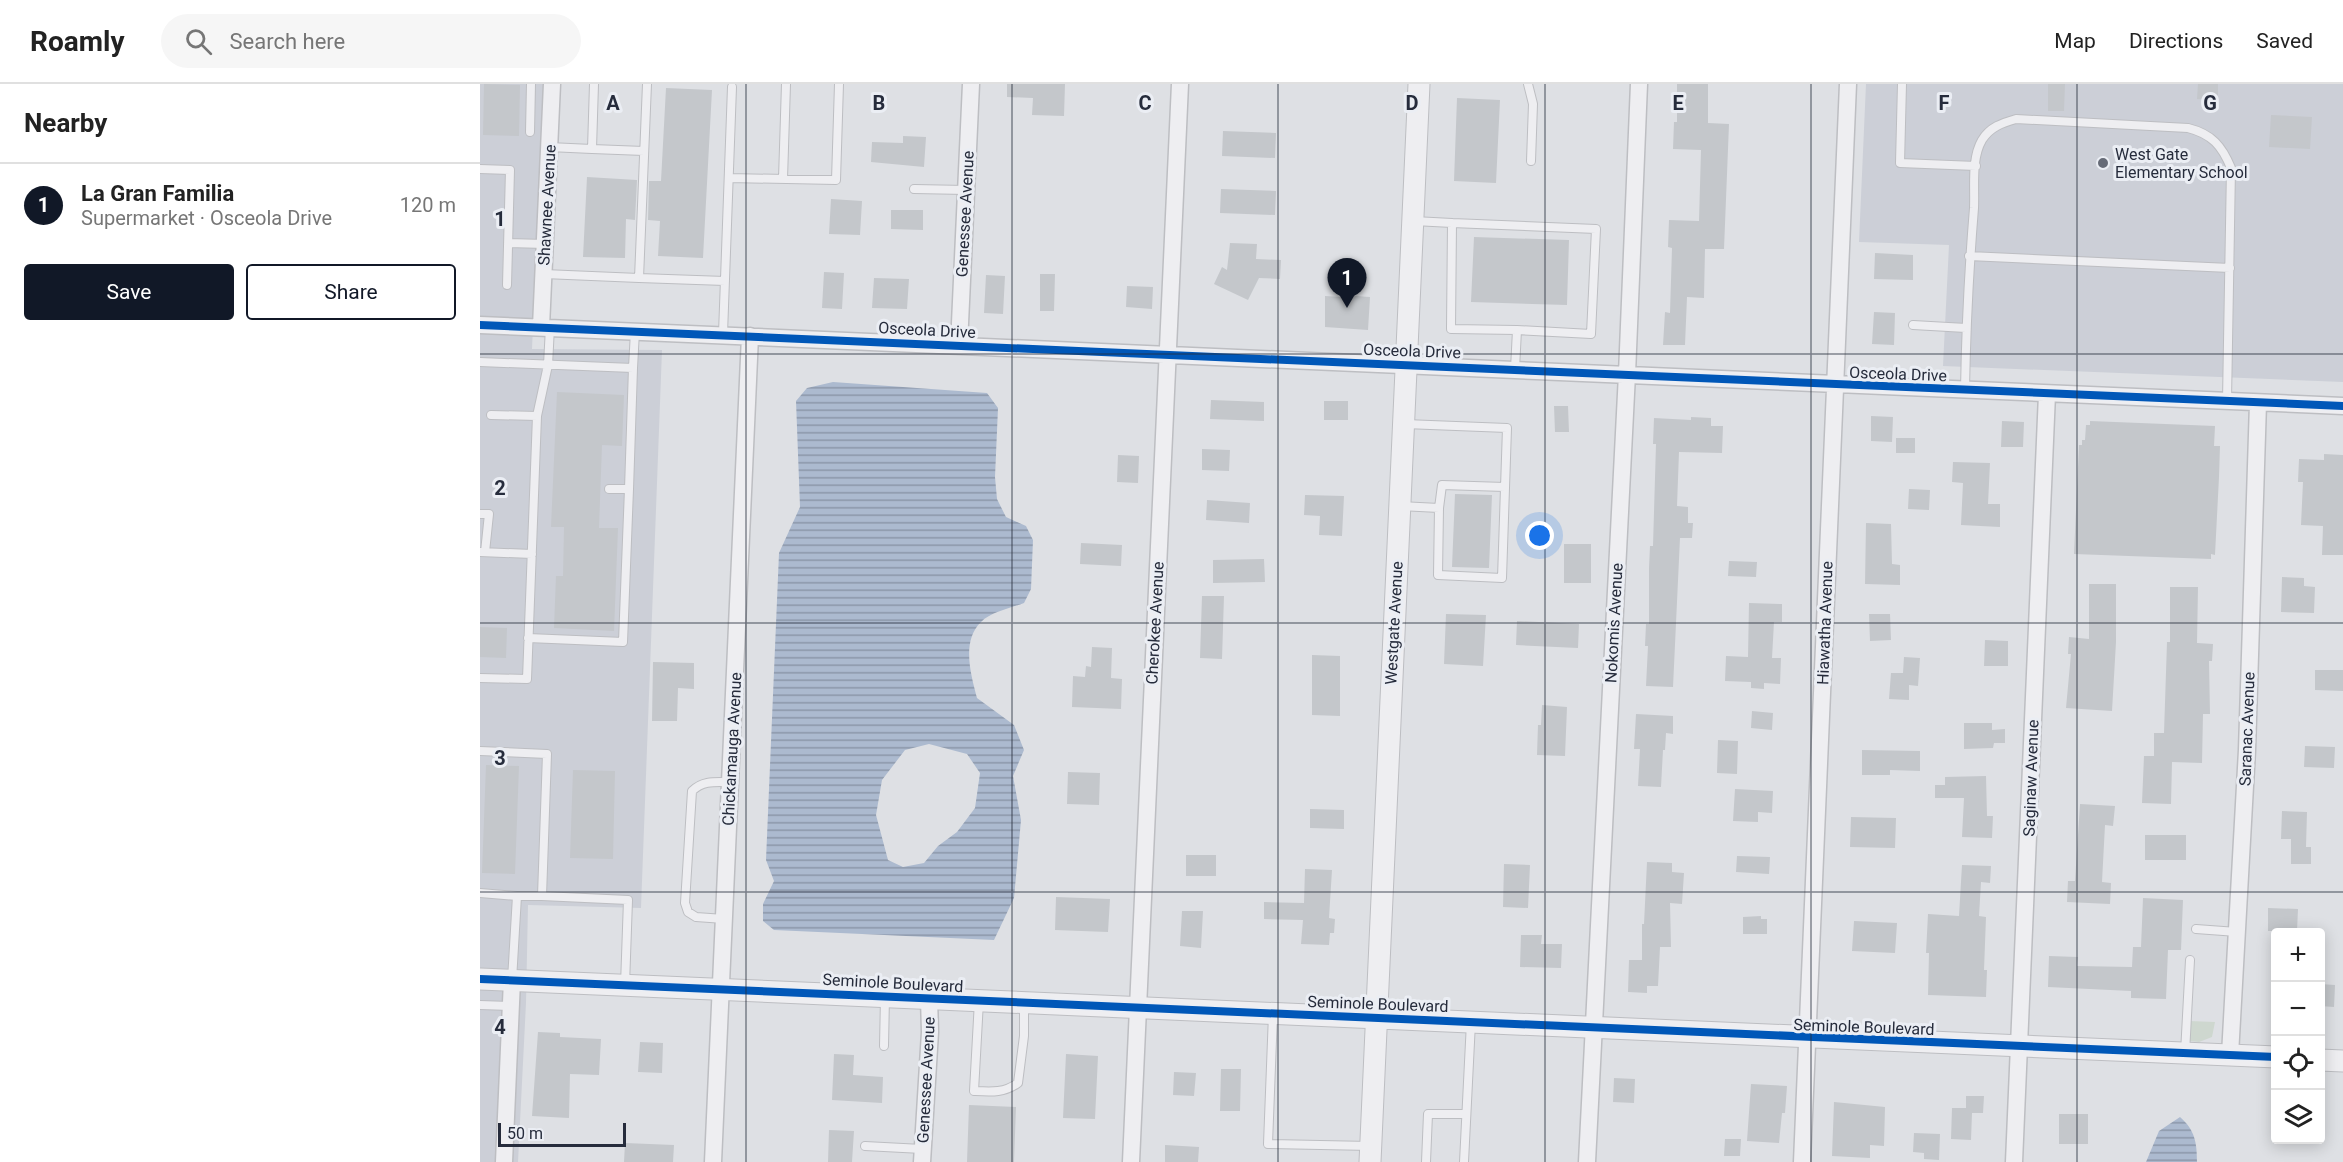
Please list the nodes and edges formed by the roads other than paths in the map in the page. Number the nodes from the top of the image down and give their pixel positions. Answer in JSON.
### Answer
{"nodes":[{"id":1,"x":531,"y":84,"type":"edge"},
{"id":2,"x":552,"y":84,"type":"edge"},
{"id":3,"x":594,"y":84,"type":"edge"},
{"id":4,"x":647,"y":84,"type":"edge"},
{"id":5,"x":786,"y":84,"type":"edge"},
{"id":6,"x":839,"y":84,"type":"edge"},
{"id":7,"x":971,"y":84,"type":"edge"},
{"id":8,"x":1180,"y":84,"type":"edge"},
{"id":9,"x":1419,"y":84,"type":"edge"},
{"id":10,"x":1528,"y":84,"type":"edge"},
{"id":11,"x":1639,"y":84,"type":"edge"},
{"id":12,"x":1848,"y":84,"type":"edge"},
{"id":13,"x":1902,"y":84,"type":"edge"},
{"id":14,"x":732,"y":87,"type":"dead end"},
{"id":15,"x":530,"y":132,"type":"dead end"},
{"id":16,"x":549,"y":147,"type":"junction"},
{"id":17,"x":592,"y":149,"type":"junction"},
{"id":18,"x":644,"y":151,"type":"junction"},
{"id":19,"x":1531,"y":161,"type":"dead end"},
{"id":20,"x":1976,"y":166,"type":"junction"},
{"id":21,"x":480,"y":169,"type":"edge"},
{"id":22,"x":729,"y":178,"type":"junction"},
{"id":23,"x":783,"y":179,"type":"junction"},
{"id":24,"x":914,"y":189,"type":"dead end"},
{"id":25,"x":966,"y":190,"type":"junction"},
{"id":26,"x":1413,"y":221,"type":"junction"},
{"id":27,"x":1452,"y":223,"type":"junction"},
{"id":28,"x":508,"y":243,"type":"junction"},
{"id":29,"x":545,"y":244,"type":"junction"},
{"id":30,"x":1969,"y":256,"type":"junction"},
{"id":31,"x":2230,"y":268,"type":"junction"},
{"id":32,"x":544,"y":274,"type":"junction"},
{"id":33,"x":639,"y":278,"type":"junction"},
{"id":34,"x":725,"y":281,"type":"junction"},
{"id":35,"x":507,"y":285,"type":"dead end"},
{"id":36,"x":480,"y":325,"type":"edge"},
{"id":37,"x":1913,"y":325,"type":"dead end"},
{"id":38,"x":546,"y":327,"type":"junction"},
{"id":39,"x":1966,"y":328,"type":"junction"},
{"id":40,"x":1517,"y":330,"type":"junction"},
{"id":41,"x":635,"y":331,"type":"junction"},
{"id":42,"x":723,"y":334,"type":"junction"},
{"id":43,"x":750,"y":336,"type":"junction"},
{"id":44,"x":959,"y":345,"type":"junction"},
{"id":45,"x":1168,"y":354,"type":"junction"},
{"id":46,"x":480,"y":362,"type":"edge"},
{"id":47,"x":1406,"y":364,"type":"junction"},
{"id":48,"x":548,"y":365,"type":"junction"},
{"id":49,"x":633,"y":368,"type":"junction"},
{"id":50,"x":1515,"y":369,"type":"junction"},
{"id":51,"x":1627,"y":374,"type":"junction"},
{"id":52,"x":1835,"y":385,"type":"junction"},
{"id":53,"x":1965,"y":390,"type":"junction"},
{"id":54,"x":2047,"y":394,"type":"junction"},
{"id":55,"x":2227,"y":401,"type":"junction"},
{"id":56,"x":2258,"y":403,"type":"junction"},
{"id":57,"x":2343,"y":406,"type":"edge"},
{"id":58,"x":492,"y":415,"type":"dead end"},
{"id":59,"x":537,"y":416,"type":"junction"},
{"id":60,"x":1404,"y":424,"type":"junction"},
{"id":61,"x":1505,"y":487,"type":"junction"},
{"id":62,"x":609,"y":489,"type":"dead end"},
{"id":63,"x":629,"y":489,"type":"junction"},
{"id":64,"x":1400,"y":506,"type":"junction"},
{"id":65,"x":1440,"y":508,"type":"junction"},
{"id":66,"x":480,"y":514,"type":"edge"},
{"id":67,"x":482,"y":552,"type":"edge"},
{"id":68,"x":532,"y":554,"type":"junction"},
{"id":69,"x":528,"y":638,"type":"junction"},
{"id":70,"x":480,"y":678,"type":"edge"},
{"id":71,"x":480,"y":751,"type":"edge"},
{"id":72,"x":730,"y":782,"type":"junction"},
{"id":73,"x":480,"y":893,"type":"edge"},
{"id":74,"x":517,"y":896,"type":"junction"},
{"id":75,"x":542,"y":896,"type":"junction"},
{"id":76,"x":724,"y":919,"type":"junction"},
{"id":77,"x":2196,"y":929,"type":"dead end"},
{"id":78,"x":2237,"y":932,"type":"junction"},
{"id":79,"x":2190,"y":960,"type":"dead end"},
{"id":80,"x":480,"y":979,"type":"edge"},
{"id":81,"x":512,"y":980,"type":"junction"},
{"id":82,"x":625,"y":985,"type":"junction"},
{"id":83,"x":721,"y":989,"type":"junction"},
{"id":84,"x":885,"y":996,"type":"junction"},
{"id":85,"x":929,"y":999,"type":"junction"},
{"id":86,"x":979,"y":1001,"type":"junction"},
{"id":87,"x":1024,"y":1003,"type":"junction"},
{"id":88,"x":480,"y":1005,"type":"edge"},
{"id":89,"x":511,"y":1006,"type":"junction"},
{"id":90,"x":1138,"y":1007,"type":"junction"},
{"id":91,"x":1273,"y":1013,"type":"junction"},
{"id":92,"x":1377,"y":1018,"type":"junction"},
{"id":93,"x":1471,"y":1022,"type":"junction"},
{"id":94,"x":1593,"y":1027,"type":"junction"},
{"id":95,"x":1807,"y":1038,"type":"junction"},
{"id":96,"x":884,"y":1046,"type":"dead end"},
{"id":97,"x":2020,"y":1046,"type":"junction"},
{"id":98,"x":2185,"y":1053,"type":"junction"},
{"id":99,"x":2230,"y":1055,"type":"junction"},
{"id":100,"x":2271,"y":1057,"type":"edge"},
{"id":101,"x":2325,"y":1060,"type":"edge"},
{"id":102,"x":2343,"y":1061,"type":"edge"},
{"id":103,"x":1466,"y":1114,"type":"junction"},
{"id":104,"x":865,"y":1146,"type":"dead end"},
{"id":105,"x":1370,"y":1154,"type":"edge"},
{"id":106,"x":922,"y":1155,"type":"edge"},
{"id":107,"x":504,"y":1162,"type":"edge"},
{"id":108,"x":713,"y":1162,"type":"edge"},
{"id":109,"x":1131,"y":1162,"type":"edge"},
{"id":110,"x":1425,"y":1162,"type":"edge"},
{"id":111,"x":1464,"y":1162,"type":"edge"},
{"id":112,"x":1587,"y":1162,"type":"edge"},
{"id":113,"x":1802,"y":1162,"type":"edge"},
{"id":114,"x":2014,"y":1162,"type":"edge"}],
"edges":[{"from":1,"to":15,"type":"lane"},
{"from":2,"to":16,"type":"street","name":"Shawnee Avenue"},
{"from":3,"to":17,"type":"lane"},
{"from":4,"to":18,"type":"lane"},
{"from":5,"to":23,"type":"lane"},
{"from":6,"to":23,"type":"lane"},
{"from":7,"to":25,"type":"street","name":"Genessee Avenue"},
{"from":8,"to":45,"type":"street","name":"Cherokee Avenue"},
{"from":9,"to":26,"type":"street","name":"Westgate Avenue"},
{"from":10,"to":19,"type":"lane"},
{"from":11,"to":51,"type":"street","name":"Nokomis Avenue"},
{"from":12,"to":52,"type":"street","name":"Hiawatha Avenue"},
{"from":13,"to":20,"type":"lane"},
{"from":14,"to":22,"type":"lane"},
{"from":16,"to":17,"type":"lane"},
{"from":16,"to":29,"type":"street","name":"Shawnee Avenue"},
{"from":17,"to":18,"type":"lane"},
{"from":18,"to":33,"type":"lane"},
{"from":20,"to":30,"type":"lane"},
{"from":20,"to":31,"type":"lane"},
{"from":21,"to":28,"type":"lane"},
{"from":22,"to":23,"type":"lane"},
{"from":22,"to":34,"type":"lane"},
{"from":24,"to":25,"type":"lane"},
{"from":25,"to":44,"type":"street","name":"Genessee Avenue"},
{"from":26,"to":27,"type":"lane"},
{"from":26,"to":47,"type":"street","name":"Westgate Avenue"},
{"from":27,"to":40,"type":"lane"},
{"from":27,"to":40,"type":"lane"},
{"from":28,"to":29,"type":"lane"},
{"from":28,"to":35,"type":"lane"},
{"from":29,"to":32,"type":"street","name":"Shawnee Avenue"},
{"from":30,"to":31,"type":"lane"},
{"from":30,"to":39,"type":"lane"},
{"from":31,"to":55,"type":"lane"},
{"from":32,"to":33,"type":"lane"},
{"from":32,"to":38,"type":"street","name":"Shawnee Avenue"},
{"from":33,"to":34,"type":"lane"},
{"from":34,"to":42,"type":"lane"},
{"from":36,"to":38,"type":"street","name":"Osceola Drive"},
{"from":37,"to":39,"type":"lane"},
{"from":38,"to":41,"type":"street","name":"Osceola Drive"},
{"from":38,"to":48,"type":"lane"},
{"from":39,"to":53,"type":"lane"},
{"from":40,"to":50,"type":"lane"},
{"from":41,"to":42,"type":"street","name":"Osceola Drive"},
{"from":41,"to":49,"type":"lane"},
{"from":42,"to":43,"type":"street","name":"Osceola Drive"},
{"from":43,"to":44,"type":"street","name":"Osceola Drive"},
{"from":43,"to":72,"type":"street","name":"Chickamauga Avenue"},
{"from":44,"to":45,"type":"street","name":"Osceola Drive"},
{"from":45,"to":47,"type":"street","name":"Osceola Drive"},
{"from":45,"to":90,"type":"street","name":"Cherokee Avenue"},
{"from":46,"to":48,"type":"lane"},
{"from":47,"to":50,"type":"street","name":"Osceola Drive"},
{"from":47,"to":60,"type":"street","name":"Westgate Avenue"},
{"from":48,"to":49,"type":"lane"},
{"from":48,"to":59,"type":"lane"},
{"from":49,"to":63,"type":"lane"},
{"from":50,"to":51,"type":"street","name":"Osceola Drive"},
{"from":51,"to":52,"type":"street","name":"Osceola Drive"},
{"from":51,"to":94,"type":"street","name":"Nokomis Avenue"},
{"from":52,"to":53,"type":"street","name":"Osceola Drive"},
{"from":52,"to":95,"type":"street","name":"Hiawatha Avenue"},
{"from":53,"to":54,"type":"street","name":"Osceola Drive"},
{"from":54,"to":55,"type":"street","name":"Osceola Drive"},
{"from":54,"to":97,"type":"street","name":"Saginaw Avenue"},
{"from":55,"to":56,"type":"street","name":"Osceola Drive"},
{"from":56,"to":57,"type":"street","name":"Osceola Drive"},
{"from":56,"to":78,"type":"street","name":"Saranac Avenue"},
{"from":58,"to":59,"type":"lane"},
{"from":59,"to":68,"type":"lane"},
{"from":60,"to":61,"type":"lane"},
{"from":60,"to":64,"type":"street","name":"Westgate Avenue"},
{"from":61,"to":65,"type":"lane"},
{"from":61,"to":65,"type":"lane"},
{"from":62,"to":63,"type":"lane"},
{"from":63,"to":69,"type":"lane"},
{"from":64,"to":65,"type":"lane"},
{"from":64,"to":92,"type":"street","name":"Westgate Avenue"},
{"from":66,"to":67,"type":"lane"},
{"from":67,"to":68,"type":"lane"},
{"from":68,"to":69,"type":"lane"},
{"from":69,"to":70,"type":"lane"},
{"from":71,"to":75,"type":"lane"},
{"from":72,"to":76,"type":"street","name":"Chickamauga Avenue"},
{"from":72,"to":76,"type":"lane"},
{"from":73,"to":74,"type":"lane"},
{"from":74,"to":75,"type":"lane"},
{"from":74,"to":81,"type":"lane"},
{"from":75,"to":82,"type":"lane"},
{"from":76,"to":83,"type":"street","name":"Chickamauga Avenue"},
{"from":77,"to":78,"type":"lane"},
{"from":78,"to":99,"type":"street","name":"Saranac Avenue"},
{"from":79,"to":98,"type":"lane"},
{"from":80,"to":81,"type":"street","name":"Seminole Boulevard"},
{"from":81,"to":82,"type":"street","name":"Seminole Boulevard"},
{"from":81,"to":89,"type":"street"},
{"from":82,"to":83,"type":"street","name":"Seminole Boulevard"},
{"from":83,"to":84,"type":"street","name":"Seminole Boulevard"},
{"from":83,"to":108,"type":"street","name":"Chickamauga Avenue"},
{"from":84,"to":85,"type":"street","name":"Seminole Boulevard"},
{"from":84,"to":96,"type":"lane"},
{"from":85,"to":86,"type":"street","name":"Seminole Boulevard"},
{"from":85,"to":106,"type":"street","name":"Genessee Avenue"},
{"from":86,"to":87,"type":"street","name":"Seminole Boulevard"},
{"from":86,"to":87,"type":"lane"},
{"from":87,"to":90,"type":"street","name":"Seminole Boulevard"},
{"from":88,"to":89,"type":"lane"},
{"from":89,"to":107,"type":"street"},
{"from":90,"to":91,"type":"street","name":"Seminole Boulevard"},
{"from":90,"to":109,"type":"street","name":"Cherokee Avenue"},
{"from":91,"to":92,"type":"street","name":"Seminole Boulevard"},
{"from":91,"to":105,"type":"lane"},
{"from":92,"to":93,"type":"street","name":"Seminole Boulevard"},
{"from":92,"to":105,"type":"street","name":"Westgate Avenue"},
{"from":93,"to":94,"type":"street","name":"Seminole Boulevard"},
{"from":93,"to":103,"type":"lane"},
{"from":94,"to":95,"type":"street","name":"Seminole Boulevard"},
{"from":94,"to":112,"type":"street","name":"Nokomis Avenue"},
{"from":95,"to":97,"type":"street","name":"Seminole Boulevard"},
{"from":95,"to":113,"type":"street","name":"Hiawatha Avenue"},
{"from":97,"to":98,"type":"street","name":"Seminole Boulevard"},
{"from":97,"to":114,"type":"street","name":"Saginaw Avenue"},
{"from":98,"to":99,"type":"street","name":"Seminole Boulevard"},
{"from":99,"to":100,"type":"street","name":"Seminole Boulevard"},
{"from":101,"to":102,"type":"street"},
{"from":103,"to":110,"type":"lane"},
{"from":103,"to":111,"type":"lane"},
{"from":104,"to":106,"type":"lane"}]}
